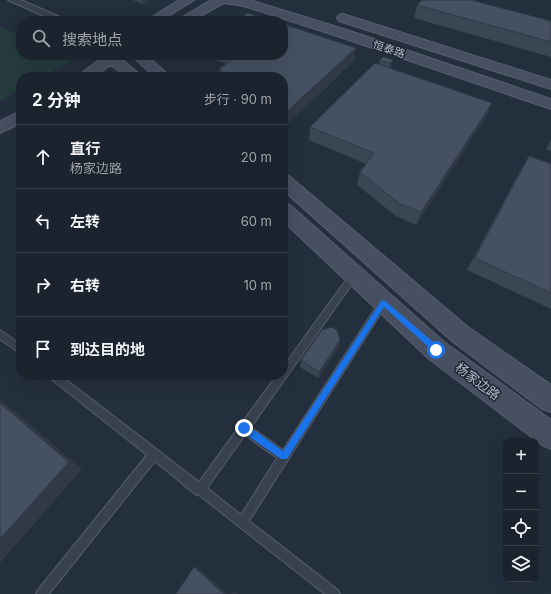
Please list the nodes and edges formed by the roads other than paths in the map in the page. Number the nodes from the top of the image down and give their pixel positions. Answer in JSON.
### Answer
{"nodes":[{"id":1,"x":13,"y":0,"type":"edge"},
{"id":2,"x":188,"y":0,"type":"edge"},
{"id":3,"x":221,"y":0,"type":"edge"},
{"id":4,"x":226,"y":0,"type":"edge"},
{"id":5,"x":6,"y":8,"type":"dead end"},
{"id":6,"x":333,"y":15,"type":"dead end"},
{"id":7,"x":26,"y":16,"type":"edge"},
{"id":8,"x":52,"y":16,"type":"edge"},
{"id":9,"x":161,"y":16,"type":"edge"},
{"id":10,"x":191,"y":16,"type":"edge"},
{"id":11,"x":288,"y":16,"type":"edge"},
{"id":12,"x":288,"y":16,"type":"edge"},
{"id":13,"x":105,"y":60,"type":"edge"},
{"id":14,"x":115,"y":60,"type":"edge"},
{"id":15,"x":144,"y":60,"type":"edge"},
{"id":16,"x":89,"y":72,"type":"edge"},
{"id":17,"x":130,"y":72,"type":"edge"},
{"id":18,"x":158,"y":72,"type":"edge"},
{"id":19,"x":551,"y":85,"type":"edge"},
{"id":20,"x":551,"y":104,"type":"edge"},
{"id":21,"x":16,"y":119,"type":"edge"},
{"id":22,"x":0,"y":128,"type":"edge"},
{"id":23,"x":288,"y":184,"type":"edge"},
{"id":24,"x":288,"y":215,"type":"edge"},
{"id":25,"x":354,"y":275,"type":"junction"},
{"id":26,"x":384,"y":302,"type":"junction"},
{"id":27,"x":0,"y":334,"type":"edge"},
{"id":28,"x":16,"y":346,"type":"edge"},
{"id":29,"x":288,"y":367,"type":"edge"},
{"id":30,"x":59,"y":380,"type":"edge"},
{"id":31,"x":279,"y":380,"type":"edge"},
{"id":32,"x":551,"y":400,"type":"edge"},
{"id":33,"x":244,"y":428,"type":"junction"},
{"id":34,"x":551,"y":436,"type":"edge"},
{"id":35,"x":154,"y":454,"type":"junction"},
{"id":36,"x":284,"y":457,"type":"junction"},
{"id":37,"x":199,"y":490,"type":"junction"},
{"id":38,"x":242,"y":522,"type":"junction"},
{"id":39,"x":42,"y":594,"type":"edge"},
{"id":40,"x":334,"y":594,"type":"edge"}],
"edges":[{"from":1,"to":8,"type":"street"},
{"from":2,"to":9,"type":"street"},
{"from":3,"to":10,"type":"street"},
{"from":4,"to":11,"type":"street","name":"恒泰路"},
{"from":5,"to":7,"type":"street"},
{"from":6,"to":19,"type":"street","name":"恒泰路"},
{"from":12,"to":20,"type":"street","name":"恒泰路"},
{"from":13,"to":16,"type":"street"},
{"from":14,"to":17,"type":"street"},
{"from":15,"to":18,"type":"street"},
{"from":21,"to":22,"type":"street"},
{"from":23,"to":32,"type":"street"},
{"from":24,"to":25,"type":"street","name":"杨家边路"},
{"from":25,"to":26,"type":"street","name":"杨家边路"},
{"from":25,"to":29,"type":"lane"},
{"from":26,"to":34,"type":"street","name":"杨家边路"},
{"from":26,"to":36,"type":"lane"},
{"from":27,"to":28,"type":"lane"},
{"from":30,"to":35,"type":"lane"},
{"from":31,"to":33,"type":"lane"},
{"from":33,"to":36,"type":"lane"},
{"from":33,"to":37,"type":"lane"},
{"from":35,"to":37,"type":"lane"},
{"from":35,"to":39,"type":"lane"},
{"from":36,"to":38,"type":"lane"},
{"from":37,"to":38,"type":"lane"},
{"from":38,"to":40,"type":"lane"}]}
